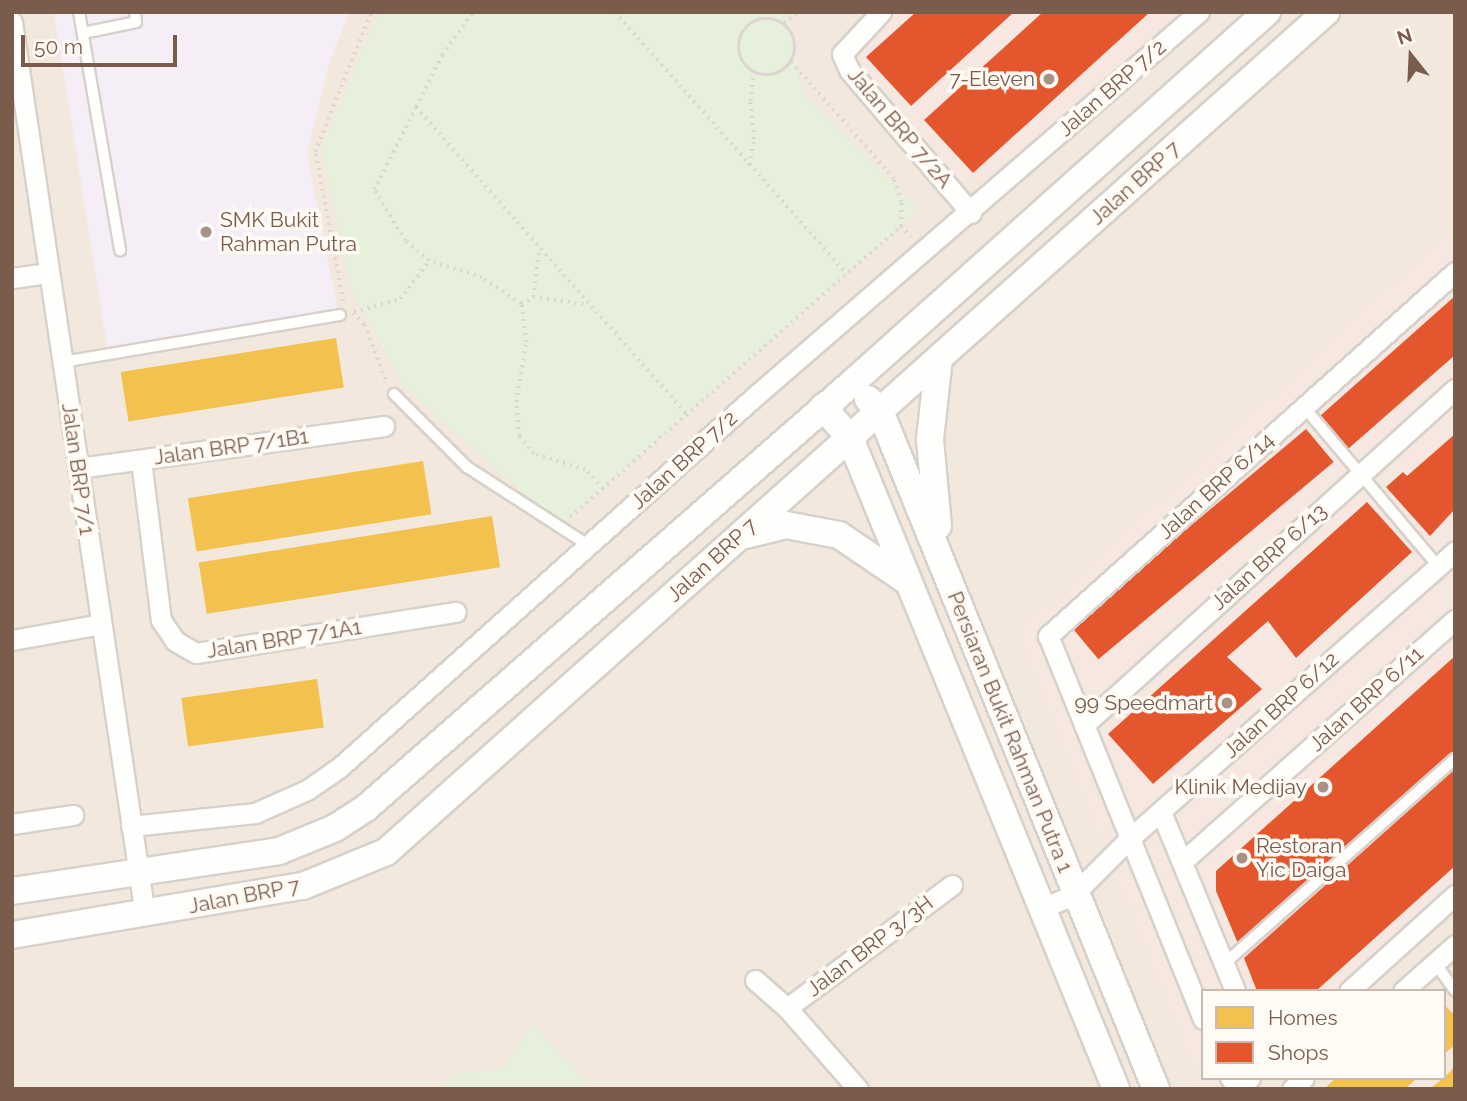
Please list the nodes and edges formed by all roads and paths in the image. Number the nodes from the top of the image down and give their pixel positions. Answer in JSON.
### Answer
{"nodes":[{"id":1,"x":79,"y":12,"type":"edge"},
{"id":2,"x":135,"y":12,"type":"edge"},
{"id":3,"x":371,"y":12,"type":"edge"},
{"id":4,"x":473,"y":12,"type":"edge"},
{"id":5,"x":615,"y":12,"type":"edge"},
{"id":6,"x":763,"y":12,"type":"edge"},
{"id":7,"x":798,"y":12,"type":"edge"},
{"id":8,"x":881,"y":12,"type":"edge"},
{"id":9,"x":1199,"y":12,"type":"edge"},
{"id":10,"x":1267,"y":12,"type":"edge"},
{"id":11,"x":1326,"y":12,"type":"edge"},
{"id":12,"x":762,"y":18,"type":"junction"},
{"id":13,"x":12,"y":22,"type":"edge"},
{"id":14,"x":783,"y":23,"type":"junction"},
{"id":15,"x":83,"y":33,"type":"junction"},
{"id":16,"x":790,"y":61,"type":"junction"},
{"id":17,"x":754,"y":72,"type":"junction"},
{"id":18,"x":416,"y":107,"type":"junction"},
{"id":19,"x":749,"y":165,"type":"junction"},
{"id":20,"x":971,"y":213,"type":"junction"},
{"id":21,"x":540,"y":249,"type":"junction"},
{"id":22,"x":120,"y":250,"type":"dead end"},
{"id":23,"x":429,"y":261,"type":"junction"},
{"id":24,"x":1455,"y":272,"type":"edge"},
{"id":25,"x":49,"y":273,"type":"junction"},
{"id":26,"x":847,"y":274,"type":"junction"},
{"id":27,"x":12,"y":278,"type":"edge"},
{"id":28,"x":533,"y":297,"type":"junction"},
{"id":29,"x":521,"y":304,"type":"junction"},
{"id":30,"x":586,"y":304,"type":"junction"},
{"id":31,"x":353,"y":313,"type":"junction"},
{"id":32,"x":340,"y":315,"type":"dead end"},
{"id":33,"x":939,"y":358,"type":"junction"},
{"id":34,"x":62,"y":362,"type":"junction"},
{"id":35,"x":852,"y":383,"type":"junction"},
{"id":36,"x":1455,"y":389,"type":"edge"},
{"id":37,"x":394,"y":394,"type":"joint"},
{"id":38,"x":823,"y":407,"type":"junction"},
{"id":39,"x":1304,"y":407,"type":"junction"},
{"id":40,"x":880,"y":411,"type":"junction"},
{"id":41,"x":688,"y":415,"type":"junction"},
{"id":42,"x":384,"y":426,"type":"dead end"},
{"id":43,"x":850,"y":438,"type":"junction"},
{"id":44,"x":141,"y":460,"type":"junction"},
{"id":45,"x":78,"y":468,"type":"junction"},
{"id":46,"x":1360,"y":474,"type":"junction"},
{"id":47,"x":603,"y":489,"type":"junction"},
{"id":48,"x":557,"y":528,"type":"junction"},
{"id":49,"x":737,"y":538,"type":"junction"},
{"id":50,"x":588,"y":545,"type":"junction"},
{"id":51,"x":1455,"y":551,"type":"edge"},
{"id":52,"x":1438,"y":566,"type":"junction"},
{"id":53,"x":948,"y":579,"type":"junction"},
{"id":54,"x":908,"y":582,"type":"junction"},
{"id":55,"x":456,"y":612,"type":"dead end"},
{"id":56,"x":1455,"y":620,"type":"edge"},
{"id":57,"x":101,"y":624,"type":"junction"},
{"id":58,"x":12,"y":640,"type":"edge"},
{"id":59,"x":1084,"y":725,"type":"junction"},
{"id":60,"x":1455,"y":760,"type":"edge"},
{"id":61,"x":1161,"y":811,"type":"junction"},
{"id":62,"x":73,"y":815,"type":"dead end"},
{"id":63,"x":12,"y":824,"type":"edge"},
{"id":64,"x":131,"y":826,"type":"junction"},
{"id":65,"x":1130,"y":838,"type":"junction"},
{"id":66,"x":1182,"y":862,"type":"junction"},
{"id":67,"x":138,"y":871,"type":"junction"},
{"id":68,"x":952,"y":885,"type":"dead end"},
{"id":69,"x":12,"y":891,"type":"edge"},
{"id":70,"x":1074,"y":894,"type":"junction"},
{"id":71,"x":1455,"y":895,"type":"edge"},
{"id":72,"x":1041,"y":909,"type":"junction"},
{"id":73,"x":145,"y":915,"type":"junction"},
{"id":74,"x":12,"y":935,"type":"edge"},
{"id":75,"x":1455,"y":945,"type":"edge"},
{"id":76,"x":1434,"y":963,"type":"junction"},
{"id":77,"x":1224,"y":964,"type":"junction"},
{"id":78,"x":755,"y":980,"type":"dead end"},
{"id":79,"x":1234,"y":989,"type":"edge"},
{"id":80,"x":1351,"y":989,"type":"edge"},
{"id":81,"x":1405,"y":989,"type":"edge"},
{"id":82,"x":1455,"y":991,"type":"edge"},
{"id":83,"x":787,"y":1008,"type":"junction"},
{"id":84,"x":1201,"y":1014,"type":"edge"},
{"id":85,"x":858,"y":1089,"type":"edge"},
{"id":86,"x":1116,"y":1089,"type":"edge"},
{"id":87,"x":1156,"y":1089,"type":"edge"}],
"edges":[{"from":1,"to":15,"type":"lane"},
{"from":2,"to":15,"type":"lane"},
{"from":3,"to":31,"type":"path"},
{"from":4,"to":18,"type":"path"},
{"from":5,"to":19,"type":"path"},
{"from":6,"to":12,"type":"path"},
{"from":7,"to":14,"type":"path"},
{"from":8,"to":20,"type":"street","name":"Jalan BRP 7/2A"},
{"from":9,"to":20,"type":"street","name":"Jalan BRP 7/2"},
{"from":10,"to":35,"type":"main road","name":"Jalan BRP 7"},
{"from":11,"to":33,"type":"main road","name":"Jalan BRP 7"},
{"from":12,"to":14,"type":"path"},
{"from":12,"to":17,"type":"path"},
{"from":13,"to":25,"type":"street","name":"Jalan BRP 7/1"},
{"from":14,"to":16,"type":"path"},
{"from":15,"to":22,"type":"lane"},
{"from":16,"to":17,"type":"path"},
{"from":16,"to":26,"type":"path"},
{"from":17,"to":19,"type":"path"},
{"from":18,"to":21,"type":"path"},
{"from":18,"to":23,"type":"path"},
{"from":19,"to":26,"type":"path"},
{"from":20,"to":50,"type":"street","name":"Jalan BRP 7/2"},
{"from":21,"to":28,"type":"path"},
{"from":21,"to":30,"type":"path"},
{"from":23,"to":29,"type":"path"},
{"from":23,"to":31,"type":"path"},
{"from":24,"to":39,"type":"street","name":"Jalan BRP 6/14"},
{"from":25,"to":27,"type":"street"},
{"from":25,"to":34,"type":"street","name":"Jalan BRP 7/1"},
{"from":26,"to":41,"type":"path"},
{"from":28,"to":29,"type":"path"},
{"from":28,"to":30,"type":"path"},
{"from":29,"to":47,"type":"path"},
{"from":30,"to":41,"type":"path"},
{"from":31,"to":37,"type":"path"},
{"from":32,"to":34,"type":"lane"},
{"from":33,"to":40,"type":"main road","name":"Jalan BRP 7"},
{"from":33,"to":53,"type":"main road"},
{"from":34,"to":45,"type":"street","name":"Jalan BRP 7/1"},
{"from":35,"to":38,"type":"main road","name":"Jalan BRP 7"},
{"from":35,"to":40,"type":"main road","name":"Persiaran Bukit Rahman Putra 1"},
{"from":36,"to":46,"type":"street","name":"Jalan BRP 6/13"},
{"from":37,"to":48,"type":"lane"},
{"from":38,"to":43,"type":"main road","name":"Persiaran Bukit Rahman Putra 1"},
{"from":38,"to":67,"type":"main road","name":"Jalan BRP 7"},
{"from":39,"to":46,"type":"lane"},
{"from":39,"to":59,"type":"street","name":"Jalan BRP 6/14"},
{"from":40,"to":43,"type":"main road","name":"Jalan BRP 7"},
{"from":40,"to":53,"type":"main road","name":"Persiaran Bukit Rahman Putra 1"},
{"from":41,"to":47,"type":"path"},
{"from":42,"to":44,"type":"street","name":"Jalan BRP 7/1B1"},
{"from":43,"to":49,"type":"main road","name":"Jalan BRP 7"},
{"from":43,"to":54,"type":"main road","name":"Persiaran Bukit Rahman Putra 1"},
{"from":44,"to":45,"type":"street","name":"Jalan BRP 7/1B1"},
{"from":44,"to":55,"type":"street","name":"Jalan BRP 7/1A1"},
{"from":45,"to":57,"type":"street","name":"Jalan BRP 7/1"},
{"from":46,"to":52,"type":"lane"},
{"from":46,"to":59,"type":"street","name":"Jalan BRP 6/13"},
{"from":47,"to":48,"type":"path"},
{"from":48,"to":50,"type":"lane"},
{"from":49,"to":54,"type":"main road"},
{"from":49,"to":73,"type":"main road","name":"Jalan BRP 7"},
{"from":50,"to":64,"type":"street","name":"Jalan BRP 7/2"},
{"from":51,"to":52,"type":"street","name":"Jalan BRP 6/12"},
{"from":52,"to":61,"type":"street","name":"Jalan BRP 6/12"},
{"from":53,"to":70,"type":"main road","name":"Persiaran Bukit Rahman Putra 1"},
{"from":54,"to":72,"type":"main road","name":"Persiaran Bukit Rahman Putra 1"},
{"from":56,"to":66,"type":"street","name":"Jalan BRP 6/11"},
{"from":57,"to":58,"type":"street"},
{"from":57,"to":64,"type":"street","name":"Jalan BRP 7/1"},
{"from":59,"to":65,"type":"street"},
{"from":60,"to":77,"type":"lane"},
{"from":61,"to":65,"type":"street","name":"Jalan BRP 6/12"},
{"from":61,"to":66,"type":"street"},
{"from":62,"to":63,"type":"street"},
{"from":64,"to":67,"type":"street","name":"Jalan BRP 7/1"},
{"from":65,"to":70,"type":"street","name":"Jalan BRP 6/12"},
{"from":65,"to":84,"type":"street"},
{"from":66,"to":77,"type":"street"},
{"from":67,"to":69,"type":"main road","name":"Jalan BRP 7"},
{"from":67,"to":73,"type":"street","name":"Jalan BRP 7/1"},
{"from":68,"to":83,"type":"street","name":"Jalan BRP 3/3H"},
{"from":70,"to":72,"type":"street","name":"Jalan BRP 6/12"},
{"from":70,"to":87,"type":"main road","name":"Persiaran Bukit Rahman Putra 1"},
{"from":71,"to":80,"type":"street"},
{"from":72,"to":86,"type":"main road","name":"Persiaran Bukit Rahman Putra 1"},
{"from":73,"to":74,"type":"main road","name":"Jalan BRP 7"},
{"from":75,"to":76,"type":"street"},
{"from":76,"to":81,"type":"street"},
{"from":76,"to":82,"type":"lane"},
{"from":77,"to":79,"type":"street"},
{"from":78,"to":83,"type":"street"},
{"from":83,"to":85,"type":"street"}]}
